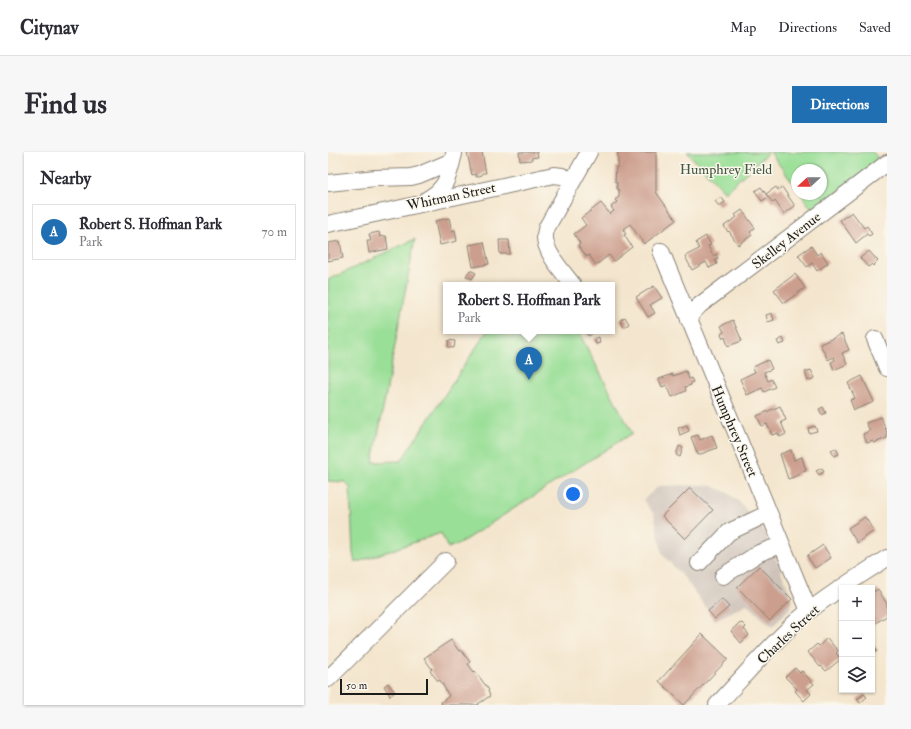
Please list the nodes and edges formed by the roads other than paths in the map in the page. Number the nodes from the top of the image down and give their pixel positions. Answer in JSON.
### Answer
{"nodes":[{"id":1,"x":590,"y":152,"type":"edge"},
{"id":2,"x":453,"y":156,"type":"edge"},
{"id":3,"x":887,"y":164,"type":"edge"},
{"id":4,"x":573,"y":182,"type":"junction"},
{"id":5,"x":328,"y":183,"type":"edge"},
{"id":6,"x":421,"y":203,"type":"junction"},
{"id":7,"x":328,"y":224,"type":"edge"},
{"id":8,"x":661,"y":251,"type":"dead end"},
{"id":9,"x":571,"y":282,"type":"edge"},
{"id":10,"x":689,"y":320,"type":"junction"},
{"id":11,"x":874,"y":339,"type":"dead end"},
{"id":12,"x":887,"y":368,"type":"edge"},
{"id":13,"x":769,"y":513,"type":"junction"},
{"id":14,"x":781,"y":545,"type":"junction"},
{"id":15,"x":887,"y":558,"type":"edge"},
{"id":16,"x":446,"y":561,"type":"dead end"},
{"id":17,"x":699,"y":563,"type":"dead end"},
{"id":18,"x":723,"y":576,"type":"dead end"},
{"id":19,"x":809,"y":611,"type":"junction"},
{"id":20,"x":328,"y":679,"type":"edge"},
{"id":21,"x":717,"y":705,"type":"edge"}],
"edges":[{"from":1,"to":4,"type":"street"},
{"from":2,"to":5,"type":"street"},
{"from":2,"to":6,"type":"street"},
{"from":3,"to":10,"type":"street","name":"Skelley Avenue"},
{"from":4,"to":6,"type":"street","name":"Whitman Street"},
{"from":4,"to":9,"type":"street"},
{"from":6,"to":7,"type":"street","name":"Whitman Street"},
{"from":8,"to":10,"type":"street","name":"Humphrey Street"},
{"from":10,"to":13,"type":"street","name":"Humphrey Street"},
{"from":11,"to":12,"type":"street"},
{"from":13,"to":14,"type":"street","name":"Humphrey Street"},
{"from":13,"to":17,"type":"street"},
{"from":14,"to":18,"type":"street"},
{"from":14,"to":19,"type":"street","name":"Humphrey Street"},
{"from":15,"to":19,"type":"street","name":"Charles Street"},
{"from":16,"to":20,"type":"street"},
{"from":19,"to":21,"type":"street","name":"Charles Street"}]}
